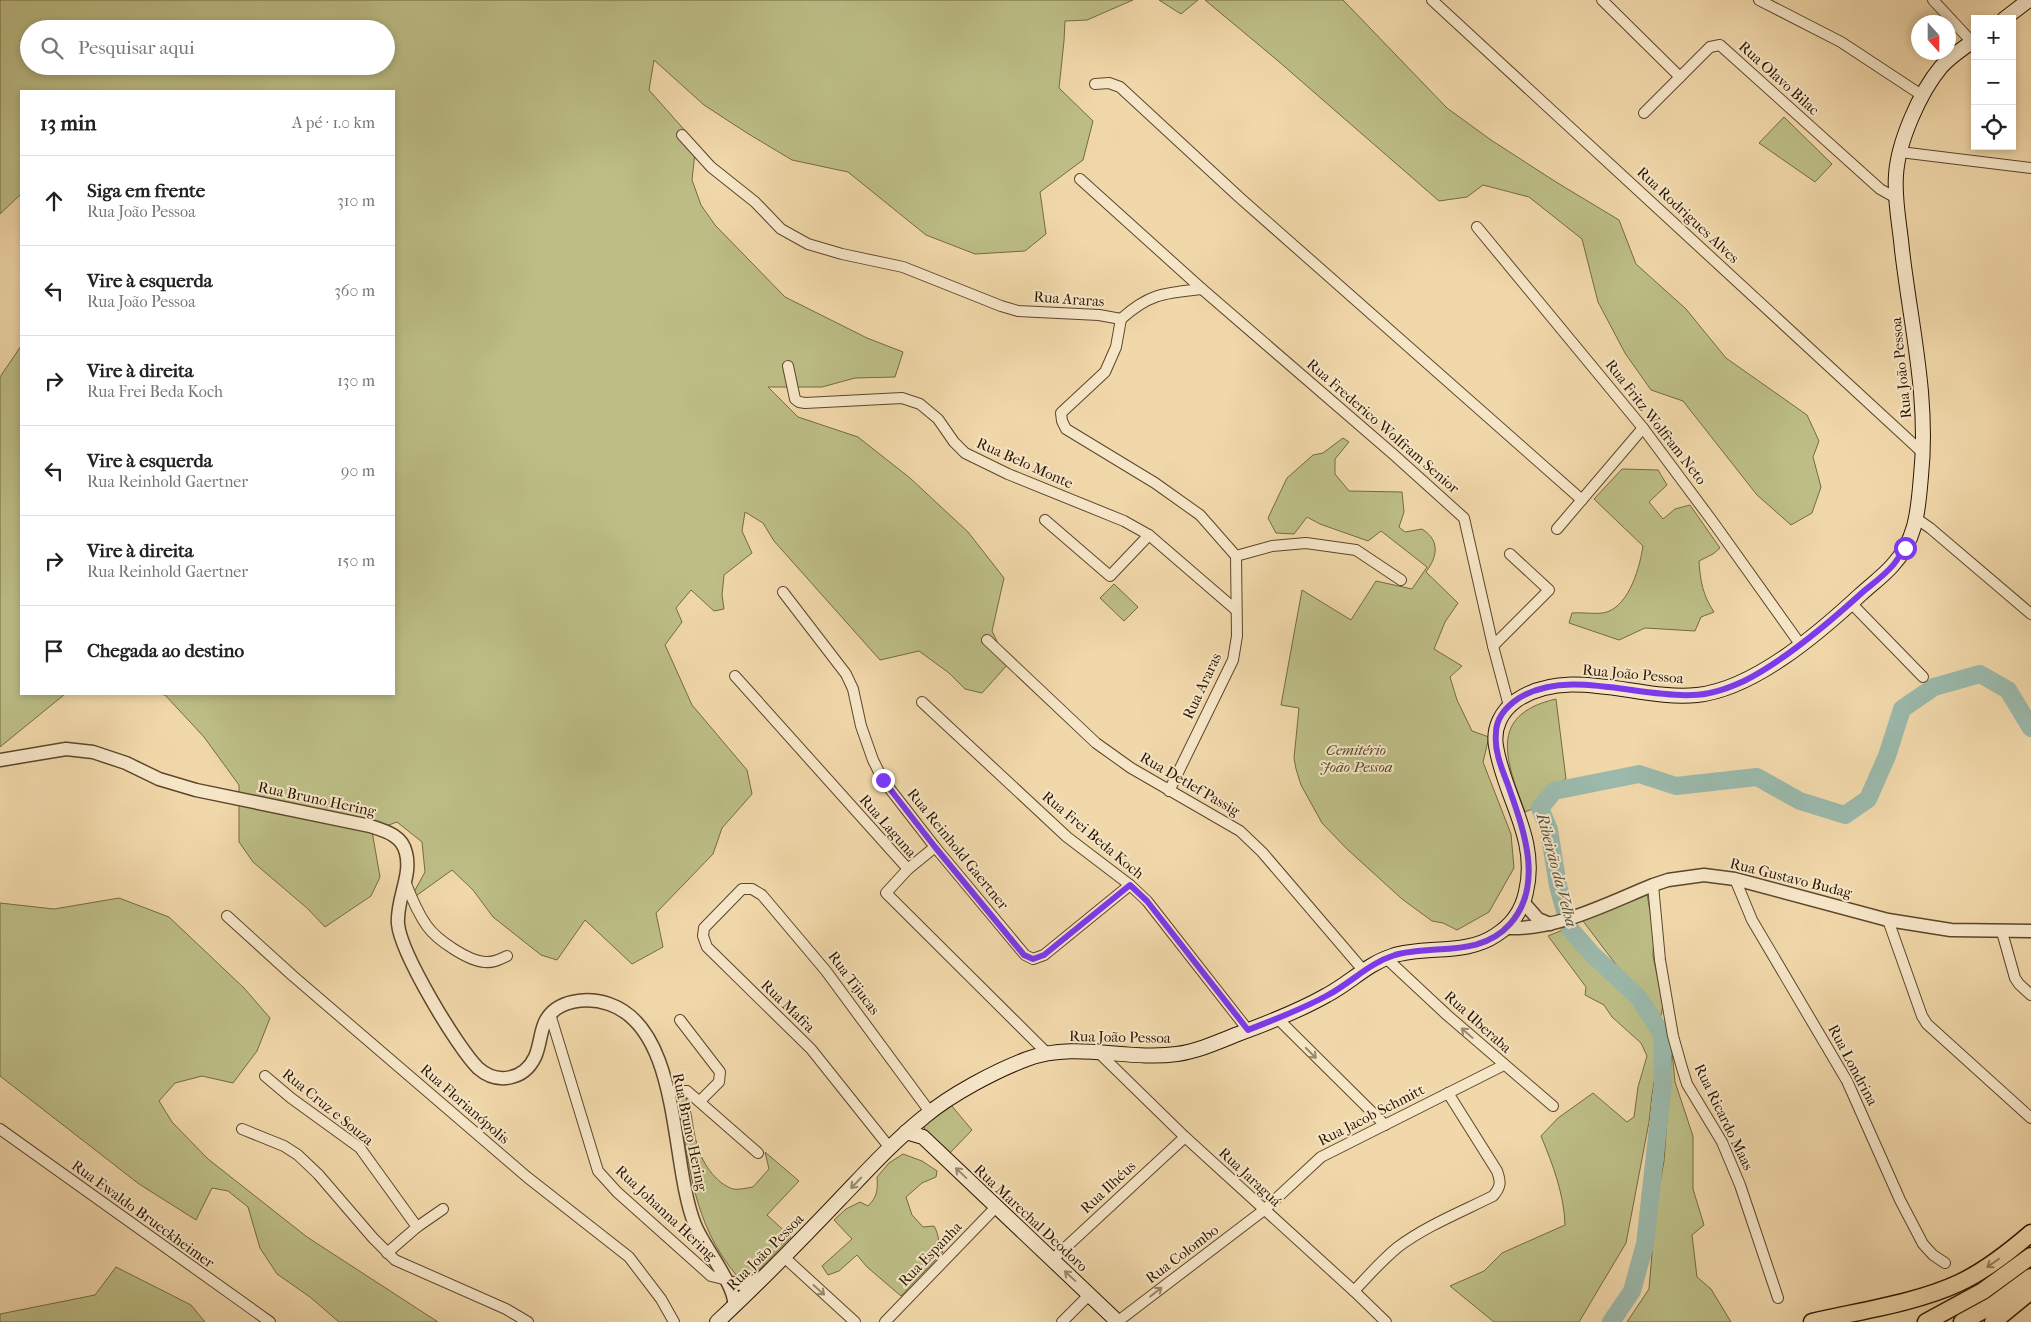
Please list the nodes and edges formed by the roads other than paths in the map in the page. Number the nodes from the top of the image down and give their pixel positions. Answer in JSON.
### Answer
{"nodes":[{"id":1,"x":1432,"y":0,"type":"edge"},
{"id":2,"x":1602,"y":0,"type":"edge"},
{"id":3,"x":1759,"y":0,"type":"edge"},
{"id":4,"x":1933,"y":0,"type":"edge"},
{"id":5,"x":2030,"y":1,"type":"edge"},
{"id":6,"x":2010,"y":15,"type":"edge"},
{"id":7,"x":1971,"y":39,"type":"edge"},
{"id":8,"x":1971,"y":43,"type":"edge"},
{"id":9,"x":1680,"y":76,"type":"junction"},
{"id":10,"x":1095,"y":84,"type":"dead end"},
{"id":11,"x":1922,"y":96,"type":"junction"},
{"id":12,"x":1644,"y":113,"type":"dead end"},
{"id":13,"x":682,"y":135,"type":"dead end"},
{"id":14,"x":1900,"y":152,"type":"junction"},
{"id":15,"x":2031,"y":168,"type":"edge"},
{"id":16,"x":1080,"y":179,"type":"dead end"},
{"id":17,"x":1896,"y":198,"type":"junction"},
{"id":18,"x":1477,"y":227,"type":"dead end"},
{"id":19,"x":1202,"y":290,"type":"junction"},
{"id":20,"x":1121,"y":319,"type":"junction"},
{"id":21,"x":788,"y":366,"type":"dead end"},
{"id":22,"x":1643,"y":428,"type":"junction"},
{"id":23,"x":1923,"y":453,"type":"junction"},
{"id":24,"x":1582,"y":500,"type":"junction"},
{"id":25,"x":1917,"y":519,"type":"junction"},
{"id":26,"x":1045,"y":520,"type":"dead end"},
{"id":27,"x":1557,"y":528,"type":"dead end"},
{"id":28,"x":1149,"y":535,"type":"junction"},
{"id":29,"x":1510,"y":554,"type":"dead end"},
{"id":30,"x":1236,"y":556,"type":"junction"},
{"id":31,"x":1401,"y":580,"type":"dead end"},
{"id":32,"x":783,"y":592,"type":"dead end"},
{"id":33,"x":1851,"y":603,"type":"junction"},
{"id":34,"x":1236,"y":610,"type":"junction"},
{"id":35,"x":2031,"y":614,"type":"edge"},
{"id":36,"x":987,"y":640,"type":"dead end"},
{"id":37,"x":1800,"y":644,"type":"junction"},
{"id":38,"x":1493,"y":646,"type":"junction"},
{"id":39,"x":735,"y":676,"type":"dead end"},
{"id":40,"x":1923,"y":677,"type":"dead end"},
{"id":41,"x":922,"y":702,"type":"dead end"},
{"id":42,"x":1509,"y":706,"type":"junction"},
{"id":43,"x":0,"y":760,"type":"edge"},
{"id":44,"x":1169,"y":791,"type":"junction"},
{"id":45,"x":935,"y":847,"type":"junction"},
{"id":46,"x":908,"y":870,"type":"junction"},
{"id":47,"x":1735,"y":879,"type":"junction"},
{"id":48,"x":405,"y":881,"type":"junction"},
{"id":49,"x":1130,"y":885,"type":"junction"},
{"id":50,"x":1653,"y":885,"type":"junction"},
{"id":51,"x":742,"y":889,"type":"joint"},
{"id":52,"x":227,"y":916,"type":"dead end"},
{"id":53,"x":1518,"y":916,"type":"junction"},
{"id":54,"x":1888,"y":920,"type":"junction"},
{"id":55,"x":1546,"y":923,"type":"junction"},
{"id":56,"x":2031,"y":931,"type":"edge"},
{"id":57,"x":2002,"y":932,"type":"junction"},
{"id":58,"x":507,"y":956,"type":"dead end"},
{"id":59,"x":1386,"y":958,"type":"junction"},
{"id":60,"x":1363,"y":970,"type":"junction"},
{"id":61,"x":2031,"y":995,"type":"edge"},
{"id":62,"x":550,"y":1014,"type":"junction"},
{"id":63,"x":1278,"y":1018,"type":"junction"},
{"id":64,"x":680,"y":1020,"type":"dead end"},
{"id":65,"x":1248,"y":1030,"type":"junction"},
{"id":66,"x":1097,"y":1051,"type":"junction"},
{"id":67,"x":1047,"y":1053,"type":"junction"},
{"id":68,"x":1504,"y":1065,"type":"junction"},
{"id":69,"x":265,"y":1076,"type":"dead end"},
{"id":70,"x":668,"y":1091,"type":"junction"},
{"id":71,"x":1448,"y":1093,"type":"junction"},
{"id":72,"x":700,"y":1101,"type":"junction"},
{"id":73,"x":1553,"y":1106,"type":"dead end"},
{"id":74,"x":926,"y":1115,"type":"junction"},
{"id":75,"x":2031,"y":1118,"type":"edge"},
{"id":76,"x":1385,"y":1125,"type":"junction"},
{"id":77,"x":0,"y":1129,"type":"edge"},
{"id":78,"x":242,"y":1129,"type":"dead end"},
{"id":79,"x":906,"y":1132,"type":"junction"},
{"id":80,"x":922,"y":1137,"type":"junction"},
{"id":81,"x":1185,"y":1137,"type":"junction"},
{"id":82,"x":890,"y":1148,"type":"junction"},
{"id":83,"x":758,"y":1153,"type":"dead end"},
{"id":84,"x":996,"y":1207,"type":"junction"},
{"id":85,"x":443,"y":1209,"type":"dead end"},
{"id":86,"x":1264,"y":1210,"type":"junction"},
{"id":87,"x":417,"y":1227,"type":"junction"},
{"id":88,"x":2031,"y":1233,"type":"edge"},
{"id":89,"x":387,"y":1253,"type":"junction"},
{"id":90,"x":2031,"y":1256,"type":"edge"},
{"id":91,"x":784,"y":1257,"type":"junction"},
{"id":92,"x":1052,"y":1260,"type":"junction"},
{"id":93,"x":1945,"y":1263,"type":"dead end"},
{"id":94,"x":2031,"y":1277,"type":"edge"},
{"id":95,"x":762,"y":1279,"type":"junction"},
{"id":96,"x":728,"y":1281,"type":"junction"},
{"id":97,"x":1354,"y":1291,"type":"junction"},
{"id":98,"x":2031,"y":1291,"type":"edge"},
{"id":99,"x":1089,"y":1295,"type":"junction"},
{"id":100,"x":1778,"y":1298,"type":"dead end"},
{"id":101,"x":734,"y":1306,"type":"junction"},
{"id":102,"x":1852,"y":1318,"type":"edge"},
{"id":103,"x":719,"y":1321,"type":"edge"},
{"id":104,"x":270,"y":1322,"type":"edge"},
{"id":105,"x":528,"y":1322,"type":"edge"},
{"id":106,"x":674,"y":1322,"type":"edge"},
{"id":107,"x":855,"y":1322,"type":"edge"},
{"id":108,"x":885,"y":1322,"type":"edge"},
{"id":109,"x":1062,"y":1322,"type":"edge"},
{"id":110,"x":1118,"y":1322,"type":"edge"},
{"id":111,"x":1386,"y":1322,"type":"edge"},
{"id":112,"x":1812,"y":1322,"type":"edge"},
{"id":113,"x":1926,"y":1322,"type":"edge"},
{"id":114,"x":1962,"y":1322,"type":"edge"},
{"id":115,"x":1993,"y":1322,"type":"edge"}],
"edges":[{"from":1,"to":23,"type":"street","name":"Rua Rodrigues Alves"},
{"from":2,"to":9,"type":"street"},
{"from":3,"to":11,"type":"street"},
{"from":4,"to":7,"type":"street"},
{"from":5,"to":6,"type":"main road"},
{"from":8,"to":11,"type":"main road","name":"Rua João Pessoa"},
{"from":9,"to":12,"type":"street"},
{"from":9,"to":17,"type":"street","name":"Rua Olavo Bilac"},
{"from":10,"to":24,"type":"street"},
{"from":11,"to":14,"type":"main road","name":"Rua João Pessoa"},
{"from":13,"to":20,"type":"street","name":"Rua Araras"},
{"from":14,"to":15,"type":"street"},
{"from":14,"to":17,"type":"main road","name":"Rua João Pessoa"},
{"from":16,"to":19,"type":"street","name":"Rua Frederico Wolfram Senior"},
{"from":17,"to":23,"type":"main road","name":"Rua João Pessoa"},
{"from":18,"to":22,"type":"street","name":"Rua Fritz Wolfram Neto"},
{"from":19,"to":20,"type":"street"},
{"from":19,"to":38,"type":"street","name":"Rua Frederico Wolfram Senior"},
{"from":20,"to":30,"type":"street","name":"Rua Araras"},
{"from":21,"to":28,"type":"street","name":"Rua Belo Monte"},
{"from":22,"to":24,"type":"street"},
{"from":22,"to":37,"type":"street","name":"Rua Fritz Wolfram Neto"},
{"from":23,"to":25,"type":"main road","name":"Rua João Pessoa"},
{"from":24,"to":27,"type":"street"},
{"from":25,"to":33,"type":"main road","name":"Rua João Pessoa"},
{"from":25,"to":35,"type":"street"},
{"from":26,"to":28,"type":"street"},
{"from":28,"to":34,"type":"street","name":"Rua Belo Monte"},
{"from":29,"to":38,"type":"street"},
{"from":30,"to":31,"type":"street"},
{"from":30,"to":34,"type":"street","name":"Rua Araras"},
{"from":32,"to":45,"type":"street","name":"Rua Reinhold Gaertner"},
{"from":33,"to":37,"type":"main road","name":"Rua João Pessoa"},
{"from":33,"to":40,"type":"street"},
{"from":34,"to":44,"type":"street","name":"Rua Araras"},
{"from":36,"to":44,"type":"street","name":"Rua Detlef Passig"},
{"from":37,"to":42,"type":"main road","name":"Rua João Pessoa"},
{"from":38,"to":42,"type":"street","name":"Rua Frederico Wolfram Senior"},
{"from":39,"to":46,"type":"street","name":"Rua Laguna"},
{"from":41,"to":49,"type":"street","name":"Rua Frei Beda Koch"},
{"from":42,"to":53,"type":"main road","name":"Rua João Pessoa"},
{"from":43,"to":48,"type":"street","name":"Rua Bruno Hering"},
{"from":44,"to":60,"type":"street","name":"Rua Detlef Passig"},
{"from":45,"to":46,"type":"street"},
{"from":45,"to":49,"type":"street","name":"Rua Reinhold Gaertner"},
{"from":46,"to":67,"type":"street","name":"Rua Laguna"},
{"from":47,"to":50,"type":"street","name":"Rua Gustavo Budag"},
{"from":47,"to":54,"type":"street","name":"Rua Gustavo Budag"},
{"from":47,"to":93,"type":"street","name":"Rua Londrina"},
{"from":48,"to":58,"type":"street"},
{"from":48,"to":62,"type":"street","name":"Rua Bruno Hering"},
{"from":49,"to":65,"type":"street","name":"Rua Frei Beda Koch"},
{"from":50,"to":55,"type":"street","name":"Rua Gustavo Budag"},
{"from":50,"to":100,"type":"street","name":"Rua Ricardo Maas"},
{"from":51,"to":74,"type":"street","name":"Rua Tijucas"},
{"from":51,"to":82,"type":"street","name":"Rua Mafra"},
{"from":52,"to":106,"type":"street","name":"Rua Florianópolis"},
{"from":53,"to":55,"type":"street"},
{"from":53,"to":55,"type":"street"},
{"from":53,"to":55,"type":"street","name":"Rua Gustavo Budag"},
{"from":53,"to":59,"type":"main road","name":"Rua João Pessoa"},
{"from":54,"to":57,"type":"street","name":"Rua Gustavo Budag"},
{"from":54,"to":75,"type":"street"},
{"from":56,"to":57,"type":"street","name":"Rua Gustavo Budag"},
{"from":57,"to":61,"type":"street"},
{"from":59,"to":60,"type":"main road","name":"Rua João Pessoa"},
{"from":68,"to":59,"type":"street","name":"Rua Uberaba","one_way":true},
{"from":60,"to":63,"type":"main road","name":"Rua João Pessoa"},
{"from":62,"to":70,"type":"street","name":"Rua Bruno Hering"},
{"from":62,"to":96,"type":"street","name":"Rua Johanna Hering"},
{"from":63,"to":65,"type":"main road","name":"Rua João Pessoa"},
{"from":63,"to":76,"type":"street","one_way":true},
{"from":64,"to":72,"type":"street"},
{"from":65,"to":66,"type":"main road","name":"Rua João Pessoa"},
{"from":66,"to":67,"type":"main road","name":"Rua João Pessoa"},
{"from":66,"to":81,"type":"street","name":"Rua Jaraguá"},
{"from":67,"to":74,"type":"main road","name":"Rua João Pessoa"},
{"from":68,"to":71,"type":"street","name":"Rua Jacob Schmitt"},
{"from":68,"to":73,"type":"street","name":"Rua Uberaba"},
{"from":69,"to":87,"type":"street","name":"Rua Cruz e Souza"},
{"from":70,"to":72,"type":"street"},
{"from":70,"to":96,"type":"street","name":"Rua Bruno Hering"},
{"from":71,"to":76,"type":"street","name":"Rua Jacob Schmitt"},
{"from":71,"to":97,"type":"street"},
{"from":72,"to":83,"type":"street"},
{"from":74,"to":79,"type":"main road","name":"Rua João Pessoa"},
{"from":74,"to":80,"type":"main road"},
{"from":76,"to":86,"type":"street","name":"Rua Jacob Schmitt"},
{"from":77,"to":104,"type":"street","name":"Rua Ewaldo Brueckheimer"},
{"from":78,"to":89,"type":"street"},
{"from":79,"to":80,"type":"main road","name":"Rua Marechal Deodoro"},
{"from":79,"to":82,"type":"main road","name":"Rua João Pessoa"},
{"from":84,"to":80,"type":"main road","name":"Rua Marechal Deodoro","one_way":true},
{"from":81,"to":86,"type":"street","name":"Rua Jaraguá"},
{"from":81,"to":92,"type":"street","name":"Rua Ilhéus"},
{"from":82,"to":91,"type":"main road","name":"Rua João Pessoa","one_way":true},
{"from":84,"to":92,"type":"main road","name":"Rua Marechal Deodoro"},
{"from":84,"to":108,"type":"street","name":"Rua Espanha"},
{"from":85,"to":87,"type":"street"},
{"from":86,"to":97,"type":"street","name":"Rua Jaraguá"},
{"from":110,"to":86,"type":"street","name":"Rua Colombo","one_way":true},
{"from":87,"to":89,"type":"street"},
{"from":88,"to":102,"type":"main road","one_way":true},
{"from":89,"to":105,"type":"street"},
{"from":90,"to":113,"type":"main road"},
{"from":91,"to":95,"type":"main road","name":"Rua João Pessoa"},
{"from":91,"to":107,"type":"street","one_way":true},
{"from":99,"to":92,"type":"main road","name":"Rua Marechal Deodoro","one_way":true},
{"from":94,"to":114,"type":"main road"},
{"from":95,"to":96,"type":"street"},
{"from":95,"to":101,"type":"main road","name":"Rua João Pessoa"},
{"from":96,"to":101,"type":"street","name":"Rua Bruno Hering"},
{"from":97,"to":111,"type":"street","name":"Rua Jaraguá"},
{"from":98,"to":115,"type":"main road"},
{"from":99,"to":109,"type":"street"},
{"from":99,"to":110,"type":"main road","name":"Rua Marechal Deodoro"},
{"from":101,"to":103,"type":"main road","name":"Rua João Pessoa"},
{"from":102,"to":112,"type":"main road"}]}
